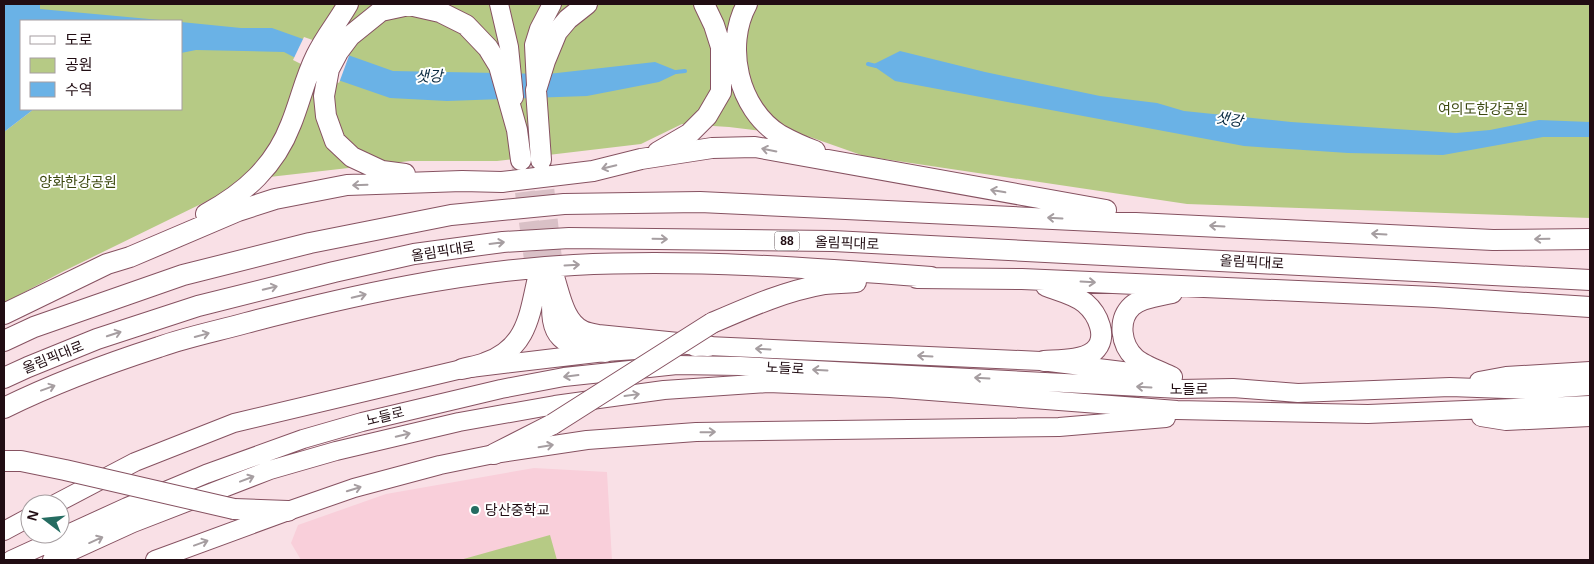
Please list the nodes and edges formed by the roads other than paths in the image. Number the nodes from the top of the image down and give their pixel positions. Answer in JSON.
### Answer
{"nodes":[{"id":1,"x":348,"y":4,"type":"edge"},
{"id":2,"x":499,"y":4,"type":"edge"},
{"id":3,"x":552,"y":4,"type":"edge"},
{"id":4,"x":587,"y":4,"type":"edge"},
{"id":5,"x":704,"y":4,"type":"edge"},
{"id":6,"x":747,"y":4,"type":"edge"},
{"id":7,"x":543,"y":44,"type":"junction"},
{"id":8,"x":517,"y":130,"type":"junction"},
{"id":9,"x":641,"y":159,"type":"junction"},
{"id":10,"x":521,"y":160,"type":"tunnel mouth"},
{"id":11,"x":541,"y":160,"type":"tunnel mouth"},
{"id":12,"x":847,"y":165,"type":"junction"},
{"id":13,"x":462,"y":181,"type":"junction"},
{"id":14,"x":1184,"y":225,"type":"junction"},
{"id":15,"x":1590,"y":238,"type":"edge"},
{"id":16,"x":130,"y":257,"type":"junction"},
{"id":17,"x":931,"y":277,"type":"junction"},
{"id":18,"x":546,"y":279,"type":"junction"},
{"id":19,"x":1022,"y":279,"type":"junction"},
{"id":20,"x":1590,"y":280,"type":"edge"},
{"id":21,"x":1204,"y":287,"type":"junction"},
{"id":22,"x":1590,"y":307,"type":"edge"},
{"id":23,"x":4,"y":314,"type":"edge"},
{"id":24,"x":4,"y":341,"type":"edge"},
{"id":25,"x":708,"y":346,"type":"junction"},
{"id":26,"x":606,"y":352,"type":"junction"},
{"id":27,"x":1044,"y":362,"type":"junction"},
{"id":28,"x":462,"y":369,"type":"junction"},
{"id":29,"x":1590,"y":371,"type":"edge"},
{"id":30,"x":1172,"y":377,"type":"junction"},
{"id":31,"x":4,"y":378,"type":"edge"},
{"id":32,"x":1590,"y":386,"type":"edge"},
{"id":33,"x":1450,"y":387,"type":"junction"},
{"id":34,"x":1232,"y":388,"type":"junction"},
{"id":35,"x":1590,"y":404,"type":"edge"},
{"id":36,"x":4,"y":408,"type":"edge"},
{"id":37,"x":1229,"y":412,"type":"junction"},
{"id":38,"x":1449,"y":412,"type":"junction"},
{"id":39,"x":1590,"y":417,"type":"edge"},
{"id":40,"x":494,"y":454,"type":"junction"},
{"id":41,"x":4,"y":461,"type":"edge"},
{"id":42,"x":70,"y":496,"type":"edge"},
{"id":43,"x":288,"y":510,"type":"junction"},
{"id":44,"x":20,"y":522,"type":"edge"},
{"id":45,"x":4,"y":531,"type":"edge"},
{"id":46,"x":11,"y":560,"type":"edge"},
{"id":47,"x":52,"y":560,"type":"edge"},
{"id":48,"x":155,"y":560,"type":"edge"}],
"edges":[{"from":1,"to":16,"type":"highway"},
{"from":2,"to":8,"type":"main road"},
{"from":3,"to":7,"type":"main road"},
{"from":4,"to":7,"type":"highway"},
{"from":5,"to":9,"type":"highway"},
{"from":6,"to":12,"type":"highway"},
{"from":7,"to":11,"type":"highway"},
{"from":8,"to":10,"type":"highway"},
{"from":8,"to":13,"type":"highway"},
{"from":12,"to":9,"type":"highway","one_way":true},
{"from":9,"to":13,"type":"highway","one_way":true},
{"from":14,"to":12,"type":"highway","one_way":true},
{"from":13,"to":16,"type":"highway","one_way":true},
{"from":15,"to":14,"type":"highway","one_way":true},
{"from":14,"to":24,"type":"highway","one_way":true},
{"from":16,"to":23,"type":"highway"},
{"from":17,"to":19,"type":"highway"},
{"from":36,"to":17,"type":"highway","name":"올림픽대로","one_way":true},
{"from":17,"to":40,"type":"highway","bridge":true},
{"from":18,"to":25,"type":"highway"},
{"from":18,"to":26,"type":"highway"},
{"from":18,"to":28,"type":"highway"},
{"from":19,"to":21,"type":"highway","one_way":true},
{"from":19,"to":27,"type":"highway"},
{"from":31,"to":20,"type":"highway","name":"올림픽대로","number":"88","one_way":true},
{"from":21,"to":22,"type":"highway"},
{"from":21,"to":30,"type":"highway"},
{"from":25,"to":26,"type":"main road"},
{"from":27,"to":25,"type":"main road","one_way":true},
{"from":26,"to":28,"type":"main road"},
{"from":27,"to":30,"type":"main road"},
{"from":28,"to":42,"type":"main road"},
{"from":29,"to":33,"type":"main road"},
{"from":30,"to":34,"type":"main road"},
{"from":32,"to":33,"type":"main road","name":"노들로"},
{"from":33,"to":34,"type":"main road","name":"노들로"},
{"from":34,"to":46,"type":"main road","name":"노들로","one_way":true},
{"from":35,"to":38,"type":"main road","name":"노들로"},
{"from":37,"to":38,"type":"main road","name":"노들로"},
{"from":40,"to":37,"type":"main road","one_way":true},
{"from":47,"to":37,"type":"main road","name":"노들로","one_way":true},
{"from":38,"to":39,"type":"main road"},
{"from":43,"to":40,"type":"main road","one_way":true},
{"from":41,"to":43,"type":"highway","bridge":true},
{"from":48,"to":43,"type":"main road","one_way":true},
{"from":44,"to":45,"type":"main road"}]}
